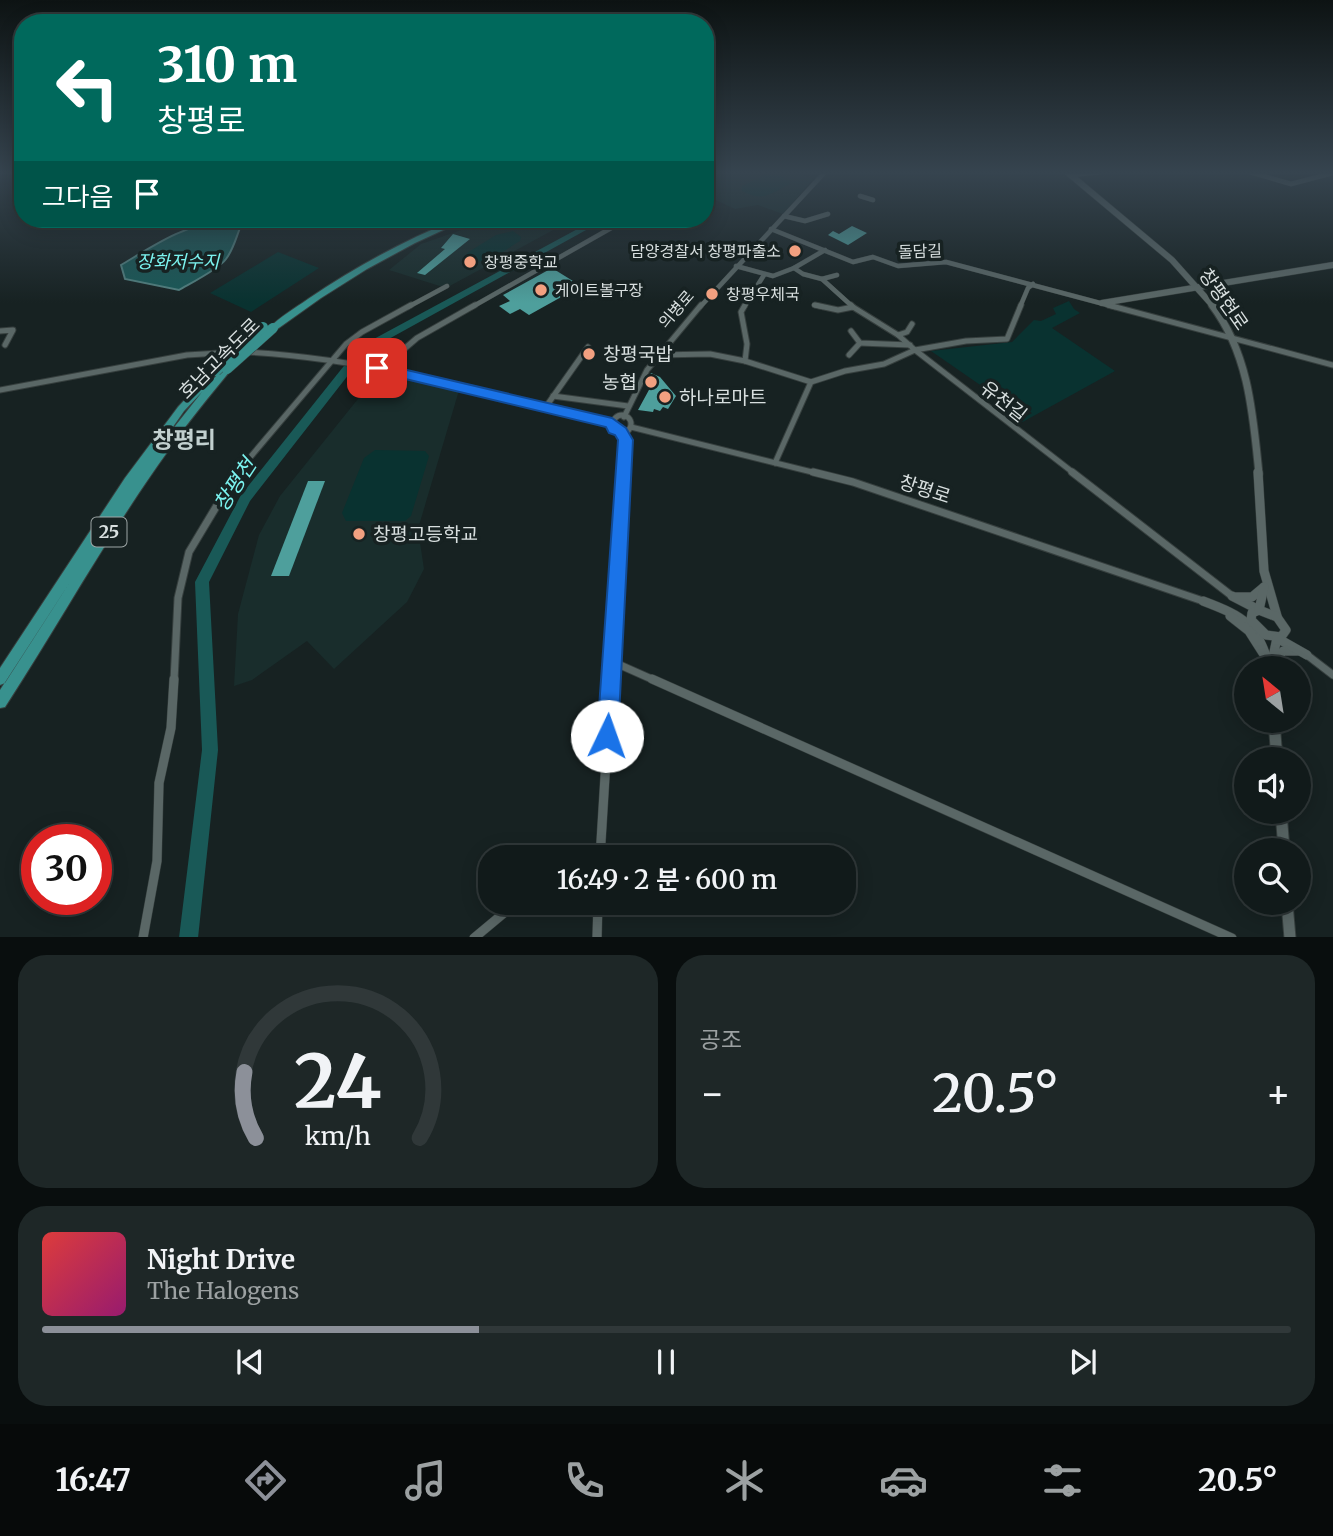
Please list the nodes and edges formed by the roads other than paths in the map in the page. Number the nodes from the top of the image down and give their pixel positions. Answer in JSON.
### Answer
{"nodes":[{"id":1,"x":784,"y":216,"type":"joint"},
{"id":2,"x":822,"y":216,"type":"edge"},
{"id":3,"x":1121,"y":216,"type":"edge"},
{"id":4,"x":430,"y":228,"type":"edge"},
{"id":5,"x":443,"y":228,"type":"edge"},
{"id":6,"x":611,"y":228,"type":"edge"},
{"id":7,"x":771,"y":229,"type":"junction"},
{"id":8,"x":825,"y":250,"type":"junction"},
{"id":9,"x":1333,"y":265,"type":"edge"},
{"id":10,"x":736,"y":266,"type":"junction"},
{"id":11,"x":794,"y":268,"type":"junction"},
{"id":12,"x":764,"y":275,"type":"junction"},
{"id":13,"x":837,"y":275,"type":"dead end"},
{"id":14,"x":821,"y":279,"type":"junction"},
{"id":15,"x":1033,"y":284,"type":"junction"},
{"id":16,"x":447,"y":286,"type":"dead end"},
{"id":17,"x":1197,"y":287,"type":"junction"},
{"id":18,"x":1102,"y":303,"type":"junction"},
{"id":19,"x":814,"y":305,"type":"dead end"},
{"id":20,"x":853,"y":307,"type":"junction"},
{"id":21,"x":912,"y":324,"type":"dead end"},
{"id":22,"x":268,"y":328,"type":"junction"},
{"id":23,"x":0,"y":331,"type":"edge"},
{"id":24,"x":851,"y":331,"type":"dead end"},
{"id":25,"x":898,"y":335,"type":"junction"},
{"id":26,"x":1233,"y":340,"type":"junction"},
{"id":27,"x":860,"y":343,"type":"junction"},
{"id":28,"x":5,"y":345,"type":"dead end"},
{"id":29,"x":587,"y":347,"type":"dead end"},
{"id":30,"x":912,"y":347,"type":"junction"},
{"id":31,"x":658,"y":355,"type":"junction"},
{"id":32,"x":849,"y":355,"type":"dead end"},
{"id":33,"x":332,"y":359,"type":"junction"},
{"id":34,"x":746,"y":361,"type":"junction"},
{"id":35,"x":1333,"y":365,"type":"edge"},
{"id":36,"x":379,"y":368,"type":"junction"},
{"id":37,"x":222,"y":370,"type":"junction"},
{"id":38,"x":811,"y":382,"type":"junction"},
{"id":39,"x":0,"y":390,"type":"edge"},
{"id":40,"x":553,"y":396,"type":"junction"},
{"id":41,"x":628,"y":406,"type":"junction"},
{"id":42,"x":545,"y":408,"type":"junction"},
{"id":43,"x":624,"y":416,"type":"junction"},
{"id":44,"x":612,"y":423,"type":"junction"},
{"id":45,"x":631,"y":427,"type":"junction"},
{"id":46,"x":621,"y":432,"type":"junction"},
{"id":47,"x":775,"y":463,"type":"junction"},
{"id":48,"x":1265,"y":584,"type":"junction"},
{"id":49,"x":1232,"y":596,"type":"junction"},
{"id":50,"x":1203,"y":601,"type":"junction"},
{"id":51,"x":1256,"y":612,"type":"junction"},
{"id":52,"x":1277,"y":616,"type":"junction"},
{"id":53,"x":1256,"y":628,"type":"junction"},
{"id":54,"x":1286,"y":630,"type":"junction"},
{"id":55,"x":1277,"y":638,"type":"junction"},
{"id":56,"x":1307,"y":655,"type":"junction"},
{"id":57,"x":1263,"y":656,"type":"edge"},
{"id":58,"x":1267,"y":656,"type":"edge"},
{"id":59,"x":1273,"y":656,"type":"edge"},
{"id":60,"x":1279,"y":656,"type":"edge"},
{"id":61,"x":611,"y":660,"type":"junction"},
{"id":62,"x":1333,"y":675,"type":"edge"},
{"id":63,"x":0,"y":679,"type":"edge"},
{"id":64,"x":0,"y":702,"type":"edge"},
{"id":65,"x":601,"y":845,"type":"edge"},
{"id":66,"x":503,"y":915,"type":"edge"},
{"id":67,"x":598,"y":915,"type":"edge"},
{"id":68,"x":1288,"y":915,"type":"edge"},
{"id":69,"x":144,"y":937,"type":"edge"},
{"id":70,"x":474,"y":937,"type":"edge"},
{"id":71,"x":597,"y":937,"type":"edge"},
{"id":72,"x":1232,"y":937,"type":"edge"},
{"id":73,"x":1290,"y":937,"type":"edge"}],
"edges":[{"from":1,"to":2,"type":"street"},
{"from":1,"to":7,"type":"street","name":"의병로"},
{"from":3,"to":17,"type":"main road","name":"창평현로"},
{"from":4,"to":22,"type":"highway","name":"호남고속도로","number":"25"},
{"from":5,"to":22,"type":"highway","name":"호남고속도로","number":"25"},
{"from":6,"to":36,"type":"street"},
{"from":7,"to":8,"type":"street","name":"돌담길"},
{"from":7,"to":10,"type":"street","name":"의병로"},
{"from":8,"to":11,"type":"street"},
{"from":8,"to":15,"type":"street","name":"돌담길"},
{"from":9,"to":17,"type":"main road"},
{"from":10,"to":12,"type":"street"},
{"from":10,"to":31,"type":"street","name":"의병로"},
{"from":11,"to":12,"type":"street"},
{"from":11,"to":14,"type":"street","name":"유천길"},
{"from":12,"to":34,"type":"street"},
{"from":13,"to":14,"type":"street"},
{"from":14,"to":20,"type":"street","name":"유천길"},
{"from":15,"to":18,"type":"street","name":"돌담길"},
{"from":15,"to":30,"type":"street"},
{"from":16,"to":33,"type":"street"},
{"from":17,"to":18,"type":"main road"},
{"from":17,"to":26,"type":"main road","name":"창평현로"},
{"from":18,"to":26,"type":"street","name":"돌담길"},
{"from":19,"to":20,"type":"street"},
{"from":20,"to":25,"type":"street","name":"유천길"},
{"from":21,"to":25,"type":"street"},
{"from":22,"to":37,"type":"highway","name":"호남고속도로","number":"25","bridge":true},
{"from":23,"to":28,"type":"street"},
{"from":24,"to":27,"type":"street"},
{"from":25,"to":30,"type":"street","name":"유천길"},
{"from":26,"to":35,"type":"street","name":"돌담길"},
{"from":26,"to":48,"type":"main road","name":"창평현로"},
{"from":27,"to":30,"type":"street"},
{"from":27,"to":32,"type":"street"},
{"from":29,"to":40,"type":"street"},
{"from":30,"to":38,"type":"street"},
{"from":30,"to":49,"type":"street","name":"유천길"},
{"from":31,"to":34,"type":"street"},
{"from":31,"to":41,"type":"street","name":"의병로"},
{"from":33,"to":36,"type":"street"},
{"from":33,"to":39,"type":"street"},
{"from":33,"to":69,"type":"street"},
{"from":34,"to":38,"type":"street"},
{"from":36,"to":42,"type":"street"},
{"from":37,"to":63,"type":"highway","name":"호남고속도로","number":"25"},
{"from":37,"to":64,"type":"highway","name":"호남고속도로","number":"25"},
{"from":38,"to":47,"type":"street"},
{"from":40,"to":41,"type":"street"},
{"from":40,"to":42,"type":"street"},
{"from":41,"to":43,"type":"street","name":"의병로"},
{"from":42,"to":44,"type":"street"},
{"from":43,"to":44,"type":"street"},
{"from":43,"to":45,"type":"street"},
{"from":44,"to":46,"type":"street"},
{"from":45,"to":46,"type":"street"},
{"from":45,"to":47,"type":"street","name":"창평로"},
{"from":46,"to":61,"type":"street"},
{"from":47,"to":50,"type":"street","name":"창평로"},
{"from":48,"to":49,"type":"main road"},
{"from":48,"to":51,"type":"main road"},
{"from":48,"to":52,"type":"main road"},
{"from":49,"to":51,"type":"main road"},
{"from":50,"to":51,"type":"main road"},
{"from":50,"to":53,"type":"main road"},
{"from":50,"to":57,"type":"main road"},
{"from":51,"to":52,"type":"main road"},
{"from":51,"to":53,"type":"main road"},
{"from":52,"to":54,"type":"main road"},
{"from":53,"to":55,"type":"main road"},
{"from":53,"to":58,"type":"main road"},
{"from":54,"to":55,"type":"main road"},
{"from":54,"to":56,"type":"main road"},
{"from":55,"to":56,"type":"main road"},
{"from":55,"to":59,"type":"main road"},
{"from":56,"to":60,"type":"main road"},
{"from":56,"to":62,"type":"street"},
{"from":61,"to":65,"type":"street"},
{"from":61,"to":72,"type":"street"},
{"from":66,"to":70,"type":"street"},
{"from":67,"to":71,"type":"street"},
{"from":68,"to":73,"type":"main road"}]}
